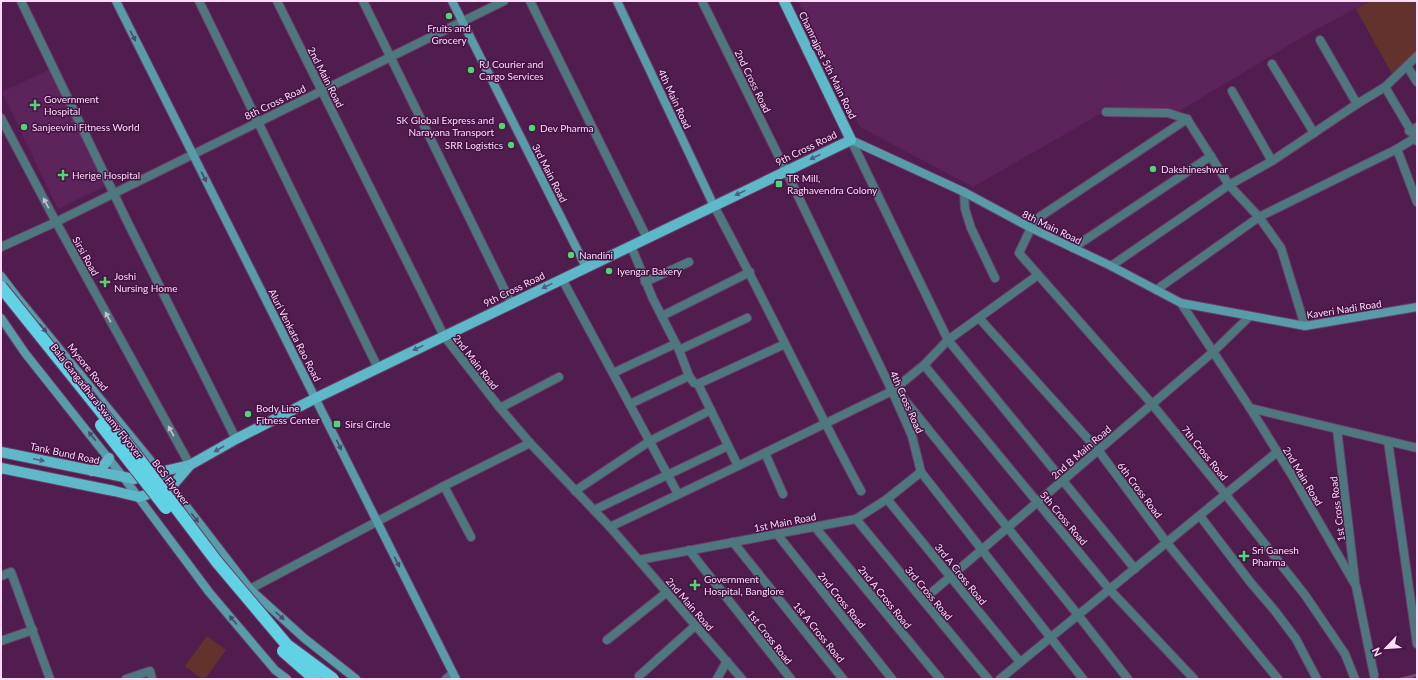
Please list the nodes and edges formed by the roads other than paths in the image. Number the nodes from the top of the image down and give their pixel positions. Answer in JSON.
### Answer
{"nodes":[{"id":1,"x":21,"y":1,"type":"edge"},
{"id":2,"x":116,"y":1,"type":"edge"},
{"id":3,"x":199,"y":1,"type":"edge"},
{"id":4,"x":277,"y":1,"type":"edge"},
{"id":5,"x":363,"y":1,"type":"edge"},
{"id":6,"x":452,"y":1,"type":"edge"},
{"id":7,"x":504,"y":1,"type":"edge"},
{"id":8,"x":530,"y":1,"type":"edge"},
{"id":9,"x":617,"y":1,"type":"edge"},
{"id":10,"x":702,"y":1,"type":"edge"},
{"id":11,"x":784,"y":1,"type":"edge"},
{"id":12,"x":462,"y":21,"type":"junction"},
{"id":13,"x":1320,"y":40,"type":"dead end"},
{"id":14,"x":391,"y":56,"type":"junction"},
{"id":15,"x":1417,"y":56,"type":"edge"},
{"id":16,"x":1272,"y":64,"type":"dead end"},
{"id":17,"x":1407,"y":66,"type":"junction"},
{"id":18,"x":1417,"y":82,"type":"edge"},
{"id":19,"x":1385,"y":87,"type":"junction"},
{"id":20,"x":322,"y":91,"type":"junction"},
{"id":21,"x":1232,"y":91,"type":"dead end"},
{"id":22,"x":1357,"y":104,"type":"junction"},
{"id":23,"x":1106,"y":112,"type":"dead end"},
{"id":24,"x":1,"y":118,"type":"edge"},
{"id":25,"x":1187,"y":119,"type":"junction"},
{"id":26,"x":257,"y":122,"type":"junction"},
{"id":27,"x":1413,"y":129,"type":"edge"},
{"id":28,"x":1314,"y":133,"type":"junction"},
{"id":29,"x":851,"y":140,"type":"junction"},
{"id":30,"x":1416,"y":140,"type":"edge"},
{"id":31,"x":1397,"y":149,"type":"junction"},
{"id":32,"x":193,"y":154,"type":"junction"},
{"id":33,"x":1210,"y":156,"type":"junction"},
{"id":34,"x":1272,"y":161,"type":"junction"},
{"id":35,"x":786,"y":171,"type":"junction"},
{"id":36,"x":1229,"y":185,"type":"junction"},
{"id":37,"x":964,"y":192,"type":"junction"},
{"id":38,"x":114,"y":193,"type":"junction"},
{"id":39,"x":1417,"y":202,"type":"edge"},
{"id":40,"x":714,"y":206,"type":"junction"},
{"id":41,"x":1259,"y":217,"type":"junction"},
{"id":42,"x":56,"y":222,"type":"junction"},
{"id":43,"x":1031,"y":228,"type":"junction"},
{"id":44,"x":647,"y":238,"type":"junction"},
{"id":45,"x":631,"y":246,"type":"junction"},
{"id":46,"x":1,"y":247,"type":"edge"},
{"id":47,"x":1073,"y":248,"type":"junction"},
{"id":48,"x":689,"y":262,"type":"dead end"},
{"id":49,"x":1111,"y":266,"type":"junction"},
{"id":50,"x":586,"y":267,"type":"junction"},
{"id":51,"x":750,"y":272,"type":"junction"},
{"id":52,"x":1038,"y":275,"type":"junction"},
{"id":53,"x":1,"y":276,"type":"edge"},
{"id":54,"x":995,"y":278,"type":"dead end"},
{"id":55,"x":562,"y":279,"type":"junction"},
{"id":56,"x":646,"y":282,"type":"junction"},
{"id":57,"x":1,"y":288,"type":"edge"},
{"id":58,"x":1156,"y":290,"type":"junction"},
{"id":59,"x":1,"y":302,"type":"edge"},
{"id":60,"x":511,"y":303,"type":"junction"},
{"id":61,"x":1181,"y":303,"type":"junction"},
{"id":62,"x":1417,"y":307,"type":"edge"},
{"id":63,"x":662,"y":316,"type":"junction"},
{"id":64,"x":1250,"y":316,"type":"junction"},
{"id":65,"x":1,"y":318,"type":"edge"},
{"id":66,"x":747,"y":318,"type":"dead end"},
{"id":67,"x":979,"y":318,"type":"junction"},
{"id":68,"x":1305,"y":326,"type":"junction"},
{"id":69,"x":444,"y":336,"type":"junction"},
{"id":70,"x":948,"y":340,"type":"junction"},
{"id":71,"x":785,"y":344,"type":"junction"},
{"id":72,"x":677,"y":347,"type":"junction"},
{"id":73,"x":1213,"y":352,"type":"junction"},
{"id":74,"x":924,"y":365,"type":"junction"},
{"id":75,"x":378,"y":368,"type":"junction"},
{"id":76,"x":613,"y":374,"type":"junction"},
{"id":77,"x":689,"y":376,"type":"junction"},
{"id":78,"x":559,"y":377,"type":"dead end"},
{"id":79,"x":698,"y":384,"type":"junction"},
{"id":80,"x":893,"y":390,"type":"junction"},
{"id":81,"x":316,"y":398,"type":"junction"},
{"id":82,"x":630,"y":404,"type":"junction"},
{"id":83,"x":1152,"y":404,"type":"junction"},
{"id":84,"x":500,"y":408,"type":"junction"},
{"id":85,"x":1250,"y":408,"type":"junction"},
{"id":86,"x":710,"y":410,"type":"junction"},
{"id":87,"x":824,"y":424,"type":"junction"},
{"id":88,"x":1337,"y":429,"type":"junction"},
{"id":89,"x":236,"y":439,"type":"junction"},
{"id":90,"x":650,"y":441,"type":"junction"},
{"id":91,"x":1388,"y":441,"type":"junction"},
{"id":92,"x":530,"y":443,"type":"junction"},
{"id":93,"x":728,"y":446,"type":"junction"},
{"id":94,"x":1417,"y":448,"type":"edge"},
{"id":95,"x":1098,"y":450,"type":"junction"},
{"id":96,"x":1,"y":452,"type":"edge"},
{"id":97,"x":1277,"y":452,"type":"junction"},
{"id":98,"x":765,"y":453,"type":"junction"},
{"id":99,"x":109,"y":458,"type":"junction"},
{"id":100,"x":190,"y":465,"type":"junction"},
{"id":101,"x":738,"y":466,"type":"junction"},
{"id":102,"x":1,"y":468,"type":"edge"},
{"id":103,"x":92,"y":471,"type":"junction"},
{"id":104,"x":160,"y":472,"type":"junction"},
{"id":105,"x":921,"y":472,"type":"junction"},
{"id":106,"x":668,"y":474,"type":"junction"},
{"id":107,"x":124,"y":478,"type":"junction"},
{"id":108,"x":1062,"y":481,"type":"junction"},
{"id":109,"x":444,"y":486,"type":"junction"},
{"id":110,"x":171,"y":487,"type":"junction"},
{"id":111,"x":575,"y":491,"type":"junction"},
{"id":112,"x":861,"y":492,"type":"dead end"},
{"id":113,"x":678,"y":494,"type":"junction"},
{"id":114,"x":783,"y":494,"type":"dead end"},
{"id":115,"x":1226,"y":495,"type":"junction"},
{"id":116,"x":139,"y":497,"type":"junction"},
{"id":117,"x":887,"y":499,"type":"junction"},
{"id":118,"x":1038,"y":502,"type":"junction"},
{"id":119,"x":594,"y":510,"type":"junction"},
{"id":120,"x":1200,"y":516,"type":"junction"},
{"id":121,"x":856,"y":519,"type":"junction"},
{"id":122,"x":377,"y":521,"type":"junction"},
{"id":123,"x":610,"y":527,"type":"junction"},
{"id":124,"x":815,"y":527,"type":"junction"},
{"id":125,"x":1008,"y":528,"type":"junction"},
{"id":126,"x":777,"y":534,"type":"junction"},
{"id":127,"x":471,"y":537,"type":"dead end"},
{"id":128,"x":733,"y":542,"type":"junction"},
{"id":129,"x":1167,"y":543,"type":"junction"},
{"id":130,"x":689,"y":550,"type":"junction"},
{"id":131,"x":981,"y":550,"type":"junction"},
{"id":132,"x":639,"y":560,"type":"junction"},
{"id":133,"x":1135,"y":569,"type":"junction"},
{"id":134,"x":1,"y":576,"type":"edge"},
{"id":135,"x":950,"y":577,"type":"junction"},
{"id":136,"x":1356,"y":586,"type":"junction"},
{"id":137,"x":250,"y":589,"type":"junction"},
{"id":138,"x":1110,"y":590,"type":"junction"},
{"id":139,"x":667,"y":592,"type":"junction"},
{"id":140,"x":923,"y":600,"type":"junction"},
{"id":141,"x":1078,"y":615,"type":"junction"},
{"id":142,"x":696,"y":625,"type":"junction"},
{"id":143,"x":32,"y":630,"type":"junction"},
{"id":144,"x":1050,"y":638,"type":"junction"},
{"id":145,"x":607,"y":640,"type":"dead end"},
{"id":146,"x":1,"y":641,"type":"edge"},
{"id":147,"x":1417,"y":644,"type":"edge"},
{"id":148,"x":727,"y":661,"type":"junction"},
{"id":149,"x":1020,"y":662,"type":"junction"},
{"id":150,"x":1374,"y":675,"type":"dead end"},
{"id":151,"x":455,"y":676,"type":"edge"},
{"id":152,"x":639,"y":676,"type":"dead end"},
{"id":153,"x":50,"y":679,"type":"edge"},
{"id":154,"x":126,"y":679,"type":"edge"},
{"id":155,"x":152,"y":679,"type":"edge"},
{"id":156,"x":287,"y":679,"type":"edge"},
{"id":157,"x":315,"y":679,"type":"edge"},
{"id":158,"x":333,"y":679,"type":"edge"},
{"id":159,"x":356,"y":679,"type":"edge"},
{"id":160,"x":446,"y":679,"type":"edge"},
{"id":161,"x":717,"y":679,"type":"edge"},
{"id":162,"x":742,"y":679,"type":"edge"},
{"id":163,"x":791,"y":679,"type":"edge"},
{"id":164,"x":844,"y":679,"type":"edge"},
{"id":165,"x":892,"y":679,"type":"edge"},
{"id":166,"x":940,"y":679,"type":"edge"},
{"id":167,"x":988,"y":679,"type":"edge"},
{"id":168,"x":1000,"y":679,"type":"edge"},
{"id":169,"x":1083,"y":679,"type":"edge"},
{"id":170,"x":1128,"y":679,"type":"edge"},
{"id":171,"x":1194,"y":679,"type":"edge"},
{"id":172,"x":1278,"y":679,"type":"edge"},
{"id":173,"x":1317,"y":679,"type":"edge"},
{"id":174,"x":1355,"y":679,"type":"edge"}],
"edges":[{"from":1,"to":38,"type":"street"},
{"from":2,"to":32,"type":"main road","name":"Aluri Venkata Rao Road","one_way":true},
{"from":3,"to":26,"type":"street"},
{"from":4,"to":20,"type":"street","name":"2nd Main Road"},
{"from":5,"to":14,"type":"street"},
{"from":6,"to":12,"type":"main road","name":"3rd Main Road"},
{"from":7,"to":12,"type":"street","name":"8th Cross Road"},
{"from":8,"to":44,"type":"street"},
{"from":9,"to":40,"type":"main road","name":"4th Main Road"},
{"from":10,"to":35,"type":"street","name":"2nd Cross Road"},
{"from":11,"to":29,"type":"main road","name":"Chamrajpet 5th Main Road"},
{"from":12,"to":14,"type":"street","name":"8th Cross Road"},
{"from":12,"to":50,"type":"main road","name":"3rd Main Road"},
{"from":13,"to":22,"type":"street"},
{"from":14,"to":20,"type":"street","name":"8th Cross Road"},
{"from":14,"to":60,"type":"street"},
{"from":15,"to":17,"type":"street"},
{"from":16,"to":28,"type":"street"},
{"from":17,"to":18,"type":"street"},
{"from":17,"to":19,"type":"street"},
{"from":19,"to":22,"type":"street"},
{"from":19,"to":27,"type":"street"},
{"from":20,"to":26,"type":"street","name":"8th Cross Road"},
{"from":20,"to":69,"type":"street","name":"2nd Main Road"},
{"from":21,"to":34,"type":"street"},
{"from":22,"to":28,"type":"street"},
{"from":23,"to":25,"type":"street"},
{"from":42,"to":24,"type":"street","name":"Sirsi Road","one_way":true},
{"from":25,"to":33,"type":"street"},
{"from":25,"to":43,"type":"street"},
{"from":26,"to":32,"type":"street","name":"8th Cross Road"},
{"from":26,"to":75,"type":"street"},
{"from":27,"to":30,"type":"street"},
{"from":28,"to":34,"type":"street"},
{"from":29,"to":35,"type":"main road","name":"9th Cross Road","one_way":true},
{"from":29,"to":37,"type":"main road","name":"8th Main Road"},
{"from":29,"to":70,"type":"street"},
{"from":30,"to":31,"type":"street"},
{"from":31,"to":39,"type":"street"},
{"from":31,"to":41,"type":"street"},
{"from":32,"to":38,"type":"street","name":"8th Cross Road"},
{"from":32,"to":81,"type":"main road","name":"Aluri Venkata Rao Road","one_way":true},
{"from":33,"to":36,"type":"street"},
{"from":33,"to":47,"type":"street"},
{"from":34,"to":36,"type":"street"},
{"from":35,"to":40,"type":"main road","name":"9th Cross Road","one_way":true},
{"from":35,"to":80,"type":"street","name":"4th Cross Road"},
{"from":36,"to":41,"type":"street"},
{"from":36,"to":49,"type":"street"},
{"from":37,"to":43,"type":"main road","name":"8th Main Road"},
{"from":37,"to":54,"type":"street"},
{"from":38,"to":42,"type":"street","name":"8th Cross Road"},
{"from":38,"to":89,"type":"street"},
{"from":40,"to":44,"type":"main road","name":"9th Cross Road"},
{"from":40,"to":51,"type":"street"},
{"from":41,"to":58,"type":"street"},
{"from":41,"to":68,"type":"street"},
{"from":42,"to":46,"type":"street","name":"8th Cross Road"},
{"from":100,"to":42,"type":"street","name":"Sirsi Road","one_way":true},
{"from":43,"to":47,"type":"main road","name":"8th Main Road"},
{"from":43,"to":52,"type":"street","name":"7th Cross Road"},
{"from":44,"to":45,"type":"main road","name":"9th Cross Road"},
{"from":45,"to":50,"type":"main road","name":"9th Cross Road"},
{"from":45,"to":56,"type":"street"},
{"from":47,"to":49,"type":"main road","name":"8th Main Road"},
{"from":48,"to":56,"type":"street"},
{"from":49,"to":58,"type":"main road","name":"8th Main Road"},
{"from":50,"to":55,"type":"main road","name":"9th Cross Road"},
{"from":51,"to":63,"type":"street"},
{"from":51,"to":71,"type":"street"},
{"from":52,"to":67,"type":"street"},
{"from":52,"to":83,"type":"street","name":"7th Cross Road"},
{"from":53,"to":104,"type":"main road","name":"Mysore Road","one_way":true},
{"from":55,"to":60,"type":"main road","name":"9th Cross Road","one_way":true},
{"from":55,"to":76,"type":"street"},
{"from":56,"to":63,"type":"street"},
{"from":57,"to":158,"type":"highway","name":"BGS Flyover","bridge":true},
{"from":58,"to":61,"type":"main road","name":"8th Main Road"},
{"from":59,"to":157,"type":"highway","name":"Bala Gangadhara Swamy Flyover","bridge":true},
{"from":60,"to":69,"type":"main road","name":"9th Cross Road"},
{"from":61,"to":64,"type":"main road","name":"8th Main Road"},
{"from":61,"to":73,"type":"street","name":"2nd Main Road"},
{"from":62,"to":68,"type":"main road","name":"Kaveri Nadi Road"},
{"from":63,"to":72,"type":"street"},
{"from":64,"to":68,"type":"main road","name":"Kaveri Nadi Road"},
{"from":64,"to":73,"type":"street","name":"2nd B Main Road"},
{"from":99,"to":65,"type":"main road","one_way":true},
{"from":66,"to":72,"type":"street"},
{"from":67,"to":70,"type":"street"},
{"from":67,"to":95,"type":"street","name":"6th Cross Road"},
{"from":69,"to":75,"type":"main road","name":"9th Cross Road","one_way":true},
{"from":69,"to":84,"type":"street","name":"2nd Main Road"},
{"from":70,"to":74,"type":"street"},
{"from":70,"to":108,"type":"street"},
{"from":71,"to":79,"type":"street"},
{"from":71,"to":87,"type":"street"},
{"from":72,"to":76,"type":"street"},
{"from":72,"to":77,"type":"street"},
{"from":73,"to":83,"type":"street","name":"2nd B Main Road"},
{"from":73,"to":85,"type":"street","name":"2nd Main Road"},
{"from":74,"to":80,"type":"street"},
{"from":74,"to":118,"type":"street","name":"5th Cross Road"},
{"from":75,"to":81,"type":"main road","name":"9th Cross Road"},
{"from":76,"to":82,"type":"street"},
{"from":77,"to":79,"type":"street"},
{"from":77,"to":82,"type":"street"},
{"from":78,"to":84,"type":"street"},
{"from":79,"to":86,"type":"street"},
{"from":80,"to":87,"type":"street"},
{"from":80,"to":105,"type":"street","name":"4th Cross Road"},
{"from":80,"to":125,"type":"street"},
{"from":81,"to":89,"type":"main road","name":"9th Cross Road"},
{"from":81,"to":122,"type":"main road","name":"Aluri Venkata Rao Road","one_way":true},
{"from":82,"to":90,"type":"street"},
{"from":83,"to":95,"type":"street","name":"2nd B Main Road"},
{"from":83,"to":115,"type":"street","name":"7th Cross Road"},
{"from":84,"to":92,"type":"street","name":"2nd Main Road"},
{"from":85,"to":88,"type":"street"},
{"from":85,"to":97,"type":"street","name":"2nd Main Road"},
{"from":86,"to":90,"type":"street"},
{"from":86,"to":93,"type":"street"},
{"from":87,"to":98,"type":"street"},
{"from":87,"to":112,"type":"street"},
{"from":88,"to":91,"type":"street"},
{"from":88,"to":136,"type":"street","name":"1st Cross Road"},
{"from":89,"to":100,"type":"main road","name":"9th Cross Road","one_way":true},
{"from":90,"to":106,"type":"street"},
{"from":90,"to":111,"type":"street"},
{"from":91,"to":94,"type":"street"},
{"from":91,"to":147,"type":"street"},
{"from":92,"to":109,"type":"street"},
{"from":92,"to":111,"type":"street","name":"2nd Main Road"},
{"from":93,"to":101,"type":"street"},
{"from":93,"to":106,"type":"street"},
{"from":95,"to":108,"type":"street","name":"2nd B Main Road"},
{"from":95,"to":129,"type":"street","name":"6th Cross Road"},
{"from":96,"to":103,"type":"main road","name":"Tank Bund Road","one_way":true},
{"from":97,"to":115,"type":"street"},
{"from":97,"to":136,"type":"street","name":"2nd Main Road"},
{"from":98,"to":101,"type":"street"},
{"from":98,"to":114,"type":"street"},
{"from":99,"to":103,"type":"main road"},
{"from":99,"to":107,"type":"main road"},
{"from":100,"to":104,"type":"main road","name":"Tank Bund Road"},
{"from":100,"to":110,"type":"main road"},
{"from":101,"to":113,"type":"street"},
{"from":102,"to":116,"type":"main road"},
{"from":103,"to":107,"type":"main road","name":"Tank Bund Road"},
{"from":104,"to":107,"type":"main road","name":"Tank Bund Road"},
{"from":104,"to":110,"type":"main road","name":"Mysore Road"},
{"from":105,"to":117,"type":"street","name":"1st Main Road"},
{"from":105,"to":131,"type":"street","name":"4th Cross Road"},
{"from":106,"to":113,"type":"street"},
{"from":106,"to":119,"type":"street"},
{"from":107,"to":116,"type":"main road"},
{"from":108,"to":118,"type":"street","name":"2nd B Main Road"},
{"from":108,"to":133,"type":"street"},
{"from":109,"to":122,"type":"street"},
{"from":109,"to":127,"type":"street"},
{"from":110,"to":116,"type":"main road"},
{"from":110,"to":137,"type":"main road","name":"Mysore Road","one_way":true},
{"from":111,"to":119,"type":"street","name":"2nd Main Road"},
{"from":113,"to":123,"type":"street"},
{"from":115,"to":120,"type":"street"},
{"from":115,"to":174,"type":"street","name":"7th Cross Road"},
{"from":156,"to":116,"type":"main road","one_way":true},
{"from":117,"to":121,"type":"street","name":"1st Main Road"},
{"from":117,"to":135,"type":"street","name":"3rd A Cross Road"},
{"from":118,"to":125,"type":"street","name":"2nd B Main Road"},
{"from":118,"to":138,"type":"street","name":"5th Cross Road"},
{"from":119,"to":123,"type":"street","name":"2nd Main Road"},
{"from":120,"to":129,"type":"street"},
{"from":120,"to":173,"type":"street"},
{"from":121,"to":124,"type":"street","name":"1st Main Road"},
{"from":121,"to":140,"type":"street","name":"3rd Cross Road"},
{"from":122,"to":137,"type":"street"},
{"from":122,"to":151,"type":"main road","name":"Aluri Venkata Rao Road","one_way":true},
{"from":123,"to":132,"type":"street","name":"2nd Main Road"},
{"from":124,"to":126,"type":"street","name":"1st Main Road"},
{"from":124,"to":166,"type":"street","name":"2nd A Cross Road"},
{"from":125,"to":131,"type":"street","name":"2nd B Main Road"},
{"from":125,"to":141,"type":"street"},
{"from":126,"to":128,"type":"street","name":"1st Main Road"},
{"from":126,"to":165,"type":"street","name":"2nd Cross Road"},
{"from":128,"to":130,"type":"street","name":"1st Main Road"},
{"from":128,"to":164,"type":"street","name":"1st A Cross Road"},
{"from":129,"to":133,"type":"street"},
{"from":129,"to":172,"type":"street","name":"6th Cross Road"},
{"from":130,"to":132,"type":"street","name":"1st Main Road"},
{"from":130,"to":163,"type":"street","name":"1st Cross Road"},
{"from":131,"to":135,"type":"street","name":"2nd B Main Road"},
{"from":131,"to":144,"type":"street","name":"4th Cross Road"},
{"from":132,"to":139,"type":"street","name":"2nd Main Road"},
{"from":133,"to":138,"type":"street"},
{"from":134,"to":143,"type":"street"},
{"from":135,"to":140,"type":"street","name":"2nd B Main Road"},
{"from":135,"to":149,"type":"street","name":"3rd A Cross Road"},
{"from":136,"to":150,"type":"street","name":"2nd Main Road"},
{"from":137,"to":159,"type":"main road","name":"Mysore Road","one_way":true},
{"from":138,"to":141,"type":"street"},
{"from":138,"to":171,"type":"street","name":"5th Cross Road"},
{"from":139,"to":142,"type":"street","name":"2nd Main Road"},
{"from":139,"to":145,"type":"street"},
{"from":140,"to":167,"type":"street","name":"3rd Cross Road"},
{"from":141,"to":144,"type":"street"},
{"from":141,"to":170,"type":"street"},
{"from":142,"to":148,"type":"street","name":"2nd Main Road"},
{"from":142,"to":152,"type":"street"},
{"from":143,"to":146,"type":"street"},
{"from":143,"to":153,"type":"street"},
{"from":144,"to":149,"type":"street"},
{"from":144,"to":169,"type":"street","name":"4th Cross Road"},
{"from":148,"to":161,"type":"street"},
{"from":148,"to":162,"type":"street","name":"2nd Main Road"},
{"from":149,"to":168,"type":"street"},
{"from":151,"to":160,"type":"street"},
{"from":154,"to":155,"type":"street"}]}
